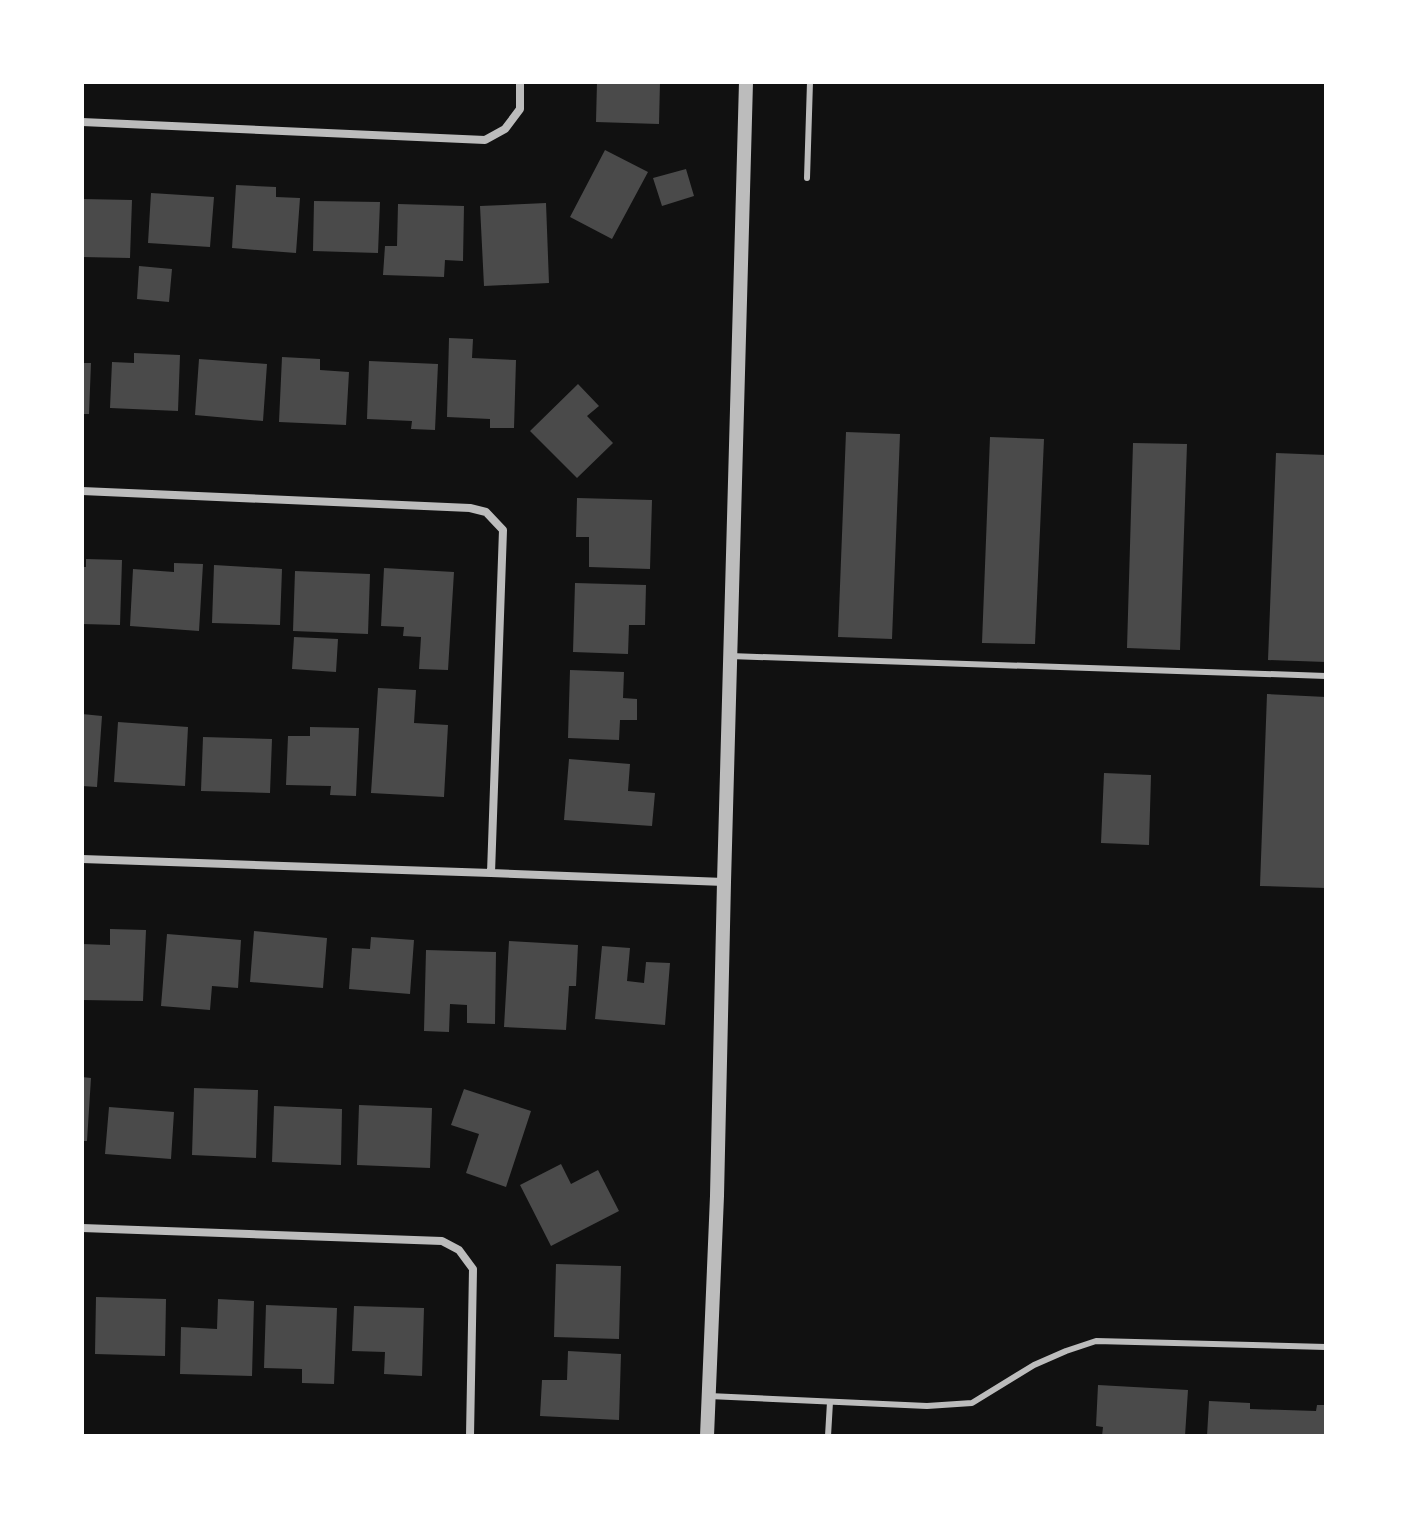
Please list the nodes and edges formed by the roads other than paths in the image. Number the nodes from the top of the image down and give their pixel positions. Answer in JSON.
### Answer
{"nodes":[{"id":1,"x":520,"y":82,"type":"edge"},
{"id":2,"x":746,"y":82,"type":"edge"},
{"id":3,"x":810,"y":82,"type":"edge"},
{"id":4,"x":82,"y":122,"type":"edge"},
{"id":5,"x":807,"y":178,"type":"dead end"},
{"id":6,"x":82,"y":491,"type":"edge"},
{"id":7,"x":730,"y":656,"type":"junction"},
{"id":8,"x":1326,"y":676,"type":"edge"},
{"id":9,"x":82,"y":859,"type":"edge"},
{"id":10,"x":491,"y":873,"type":"junction"},
{"id":11,"x":724,"y":882,"type":"junction"},
{"id":12,"x":82,"y":1228,"type":"edge"},
{"id":13,"x":1326,"y":1347,"type":"edge"},
{"id":14,"x":709,"y":1396,"type":"junction"},
{"id":15,"x":830,"y":1402,"type":"junction"},
{"id":16,"x":470,"y":1436,"type":"edge"},
{"id":17,"x":707,"y":1436,"type":"edge"},
{"id":18,"x":828,"y":1436,"type":"edge"}],
"edges":[{"from":1,"to":4,"type":"street"},
{"from":2,"to":7,"type":"street"},
{"from":3,"to":5,"type":"lane"},
{"from":6,"to":10,"type":"street"},
{"from":7,"to":8,"type":"lane"},
{"from":7,"to":11,"type":"street"},
{"from":9,"to":10,"type":"street"},
{"from":10,"to":11,"type":"street"},
{"from":11,"to":14,"type":"street"},
{"from":12,"to":16,"type":"street"},
{"from":13,"to":15,"type":"lane"},
{"from":14,"to":15,"type":"lane"},
{"from":14,"to":17,"type":"street"},
{"from":15,"to":18,"type":"lane"}]}
